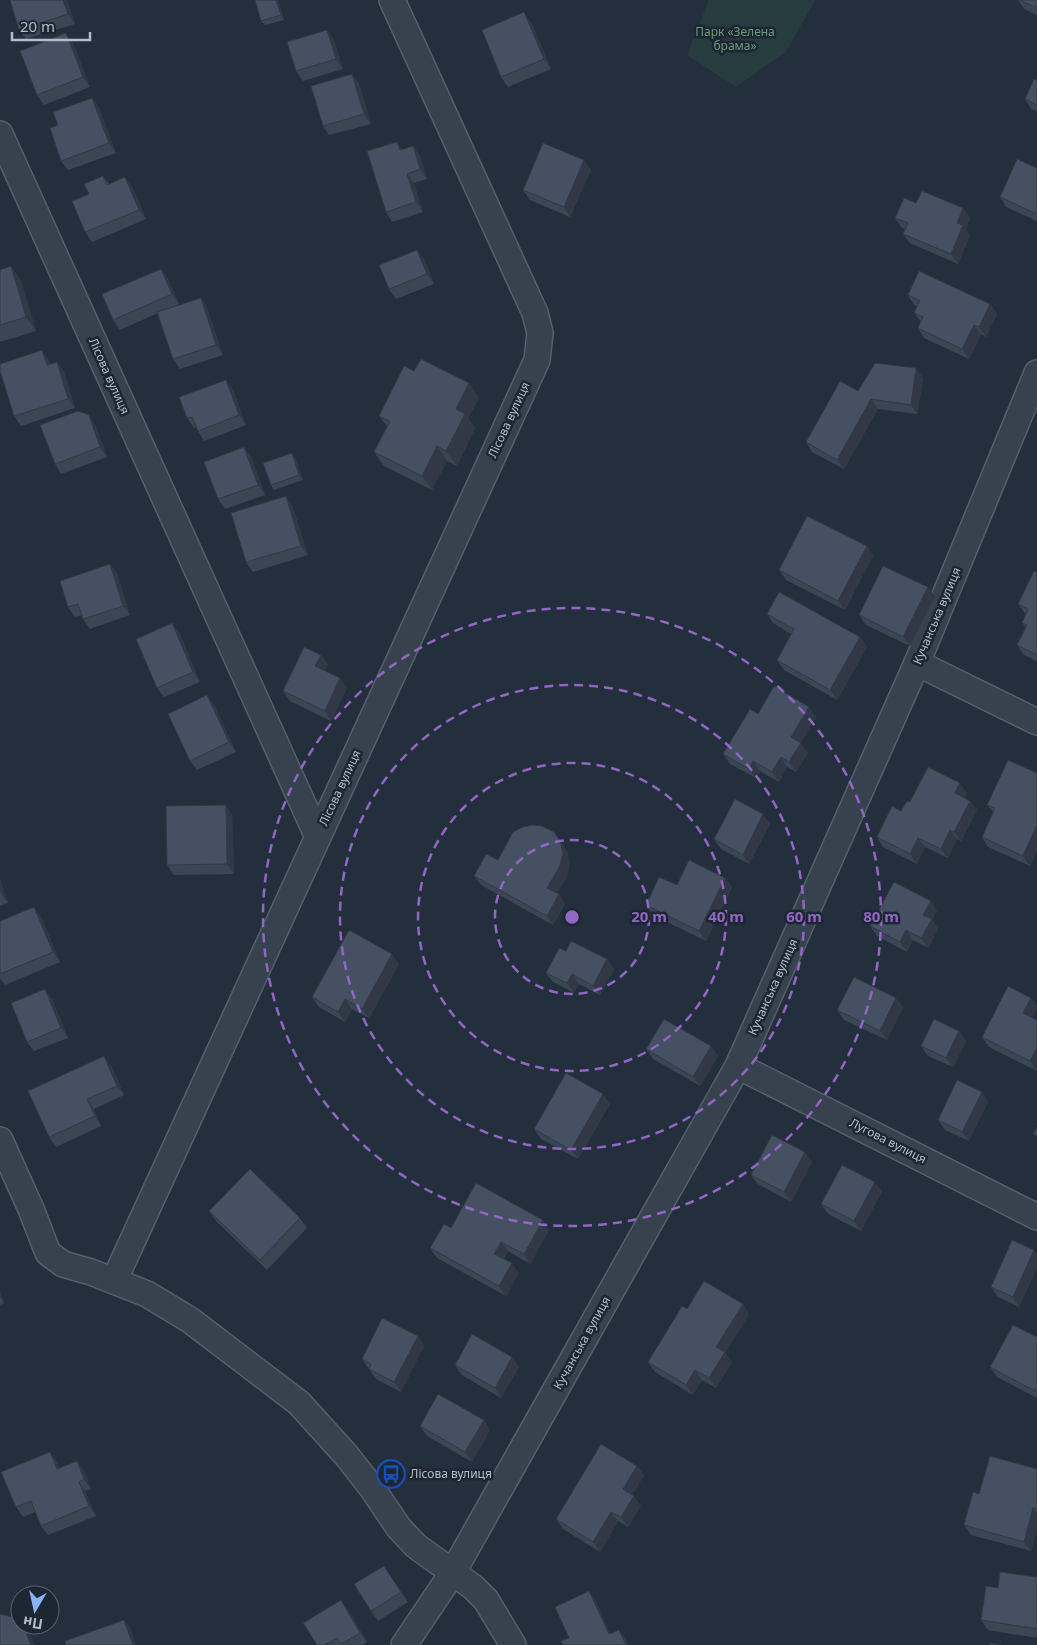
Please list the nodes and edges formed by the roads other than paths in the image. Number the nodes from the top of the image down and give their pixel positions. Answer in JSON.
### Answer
{"nodes":[{"id":1,"x":392,"y":0,"type":"edge"},
{"id":2,"x":0,"y":134,"type":"edge"},
{"id":3,"x":1037,"y":373,"type":"edge"},
{"id":4,"x":917,"y":663,"type":"junction"},
{"id":5,"x":1037,"y":722,"type":"edge"},
{"id":6,"x":317,"y":836,"type":"junction"},
{"id":7,"x":738,"y":1066,"type":"junction"},
{"id":8,"x":0,"y":1140,"type":"edge"},
{"id":9,"x":1037,"y":1217,"type":"edge"},
{"id":10,"x":114,"y":1281,"type":"junction"},
{"id":11,"x":453,"y":1572,"type":"junction"},
{"id":12,"x":404,"y":1645,"type":"edge"},
{"id":13,"x":513,"y":1645,"type":"edge"}],
"edges":[{"from":1,"to":6,"type":"street","name":"Лісова вулиця"},
{"from":2,"to":6,"type":"street","name":"Лісова вулиця"},
{"from":3,"to":4,"type":"street","name":"Кучанська вулиця"},
{"from":4,"to":5,"type":"street"},
{"from":4,"to":7,"type":"street","name":"Кучанська вулиця"},
{"from":6,"to":10,"type":"street","name":"Лісова вулиця"},
{"from":7,"to":9,"type":"street","name":"Лугова вулиця"},
{"from":7,"to":11,"type":"street","name":"Кучанська вулиця"},
{"from":8,"to":10,"type":"street"},
{"from":10,"to":11,"type":"street"},
{"from":11,"to":12,"type":"street","name":"Кучанська вулиця"},
{"from":11,"to":13,"type":"street"}]}
